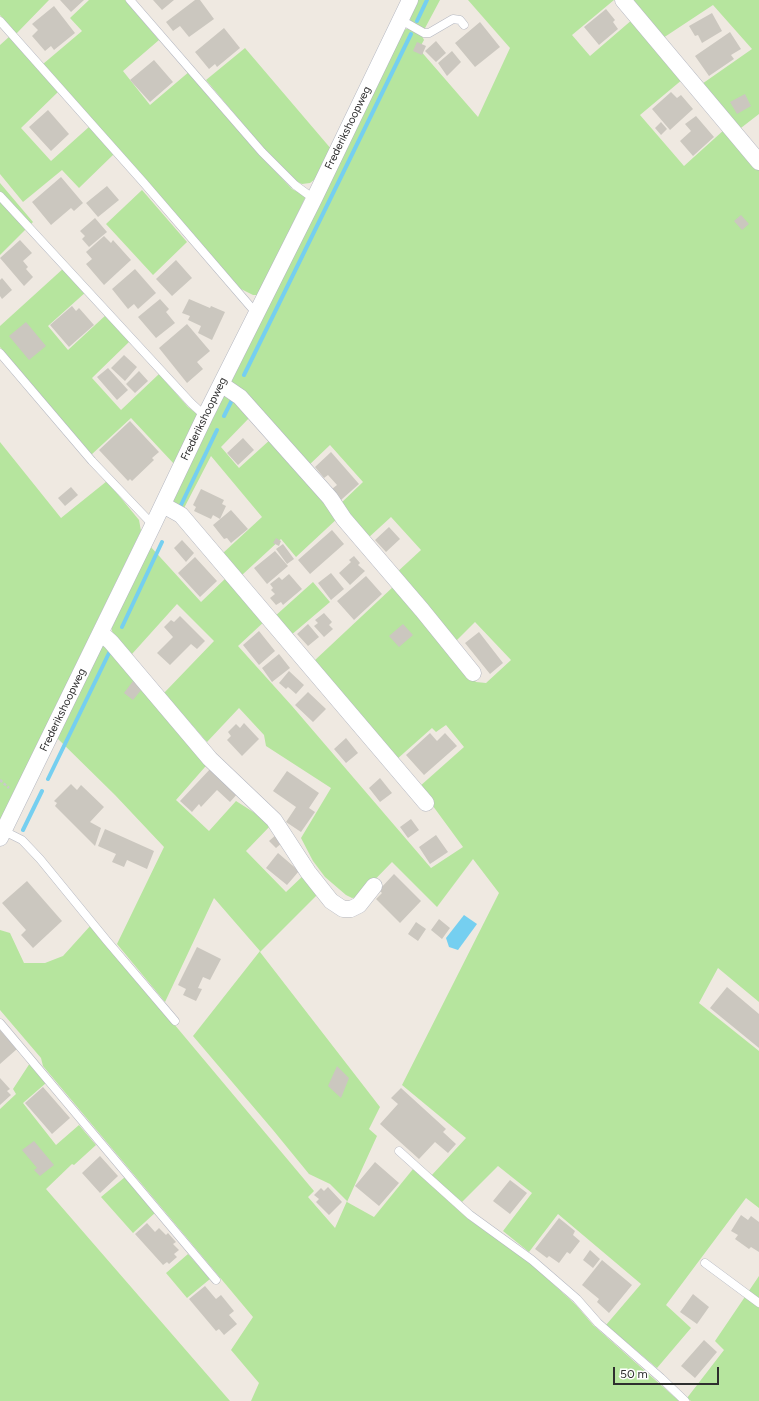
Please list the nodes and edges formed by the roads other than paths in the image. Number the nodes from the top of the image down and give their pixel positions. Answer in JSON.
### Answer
{"nodes":[{"id":1,"x":130,"y":0,"type":"edge"},
{"id":2,"x":410,"y":0,"type":"edge"},
{"id":3,"x":623,"y":0,"type":"edge"},
{"id":4,"x":401,"y":20,"type":"junction"},
{"id":5,"x":0,"y":21,"type":"edge"},
{"id":6,"x":464,"y":25,"type":"dead end"},
{"id":7,"x":759,"y":162,"type":"edge"},
{"id":8,"x":0,"y":196,"type":"edge"},
{"id":9,"x":314,"y":199,"type":"junction"},
{"id":10,"x":256,"y":313,"type":"junction"},
{"id":11,"x":0,"y":353,"type":"edge"},
{"id":12,"x":221,"y":384,"type":"junction"},
{"id":13,"x":205,"y":416,"type":"junction"},
{"id":14,"x":163,"y":505,"type":"junction"},
{"id":15,"x":154,"y":525,"type":"junction"},
{"id":16,"x":101,"y":633,"type":"junction"},
{"id":17,"x":473,"y":673,"type":"dead end"},
{"id":18,"x":426,"y":803,"type":"dead end"},
{"id":19,"x":2,"y":834,"type":"edge"},
{"id":20,"x":374,"y":886,"type":"dead end"},
{"id":21,"x":175,"y":1020,"type":"dead end"},
{"id":22,"x":0,"y":1023,"type":"edge"},
{"id":23,"x":398,"y":1151,"type":"dead end"},
{"id":24,"x":705,"y":1263,"type":"dead end"},
{"id":25,"x":216,"y":1280,"type":"dead end"},
{"id":26,"x":759,"y":1303,"type":"edge"},
{"id":27,"x":685,"y":1401,"type":"edge"}],
"edges":[{"from":1,"to":9,"type":"lane"},
{"from":2,"to":4,"type":"street","name":"Frederikshoopweg"},
{"from":3,"to":7,"type":"street"},
{"from":4,"to":6,"type":"lane"},
{"from":4,"to":9,"type":"street","name":"Frederikshoopweg"},
{"from":5,"to":10,"type":"lane"},
{"from":8,"to":13,"type":"lane"},
{"from":9,"to":10,"type":"street","name":"Frederikshoopweg"},
{"from":10,"to":12,"type":"street","name":"Frederikshoopweg"},
{"from":11,"to":15,"type":"lane"},
{"from":12,"to":13,"type":"street","name":"Frederikshoopweg"},
{"from":12,"to":17,"type":"street"},
{"from":13,"to":14,"type":"street","name":"Frederikshoopweg"},
{"from":14,"to":15,"type":"street","name":"Frederikshoopweg"},
{"from":14,"to":18,"type":"street"},
{"from":15,"to":16,"type":"street","name":"Frederikshoopweg"},
{"from":16,"to":19,"type":"street","name":"Frederikshoopweg"},
{"from":16,"to":20,"type":"street"},
{"from":19,"to":21,"type":"lane"},
{"from":22,"to":25,"type":"lane"},
{"from":23,"to":27,"type":"lane"},
{"from":24,"to":26,"type":"lane"}]}
